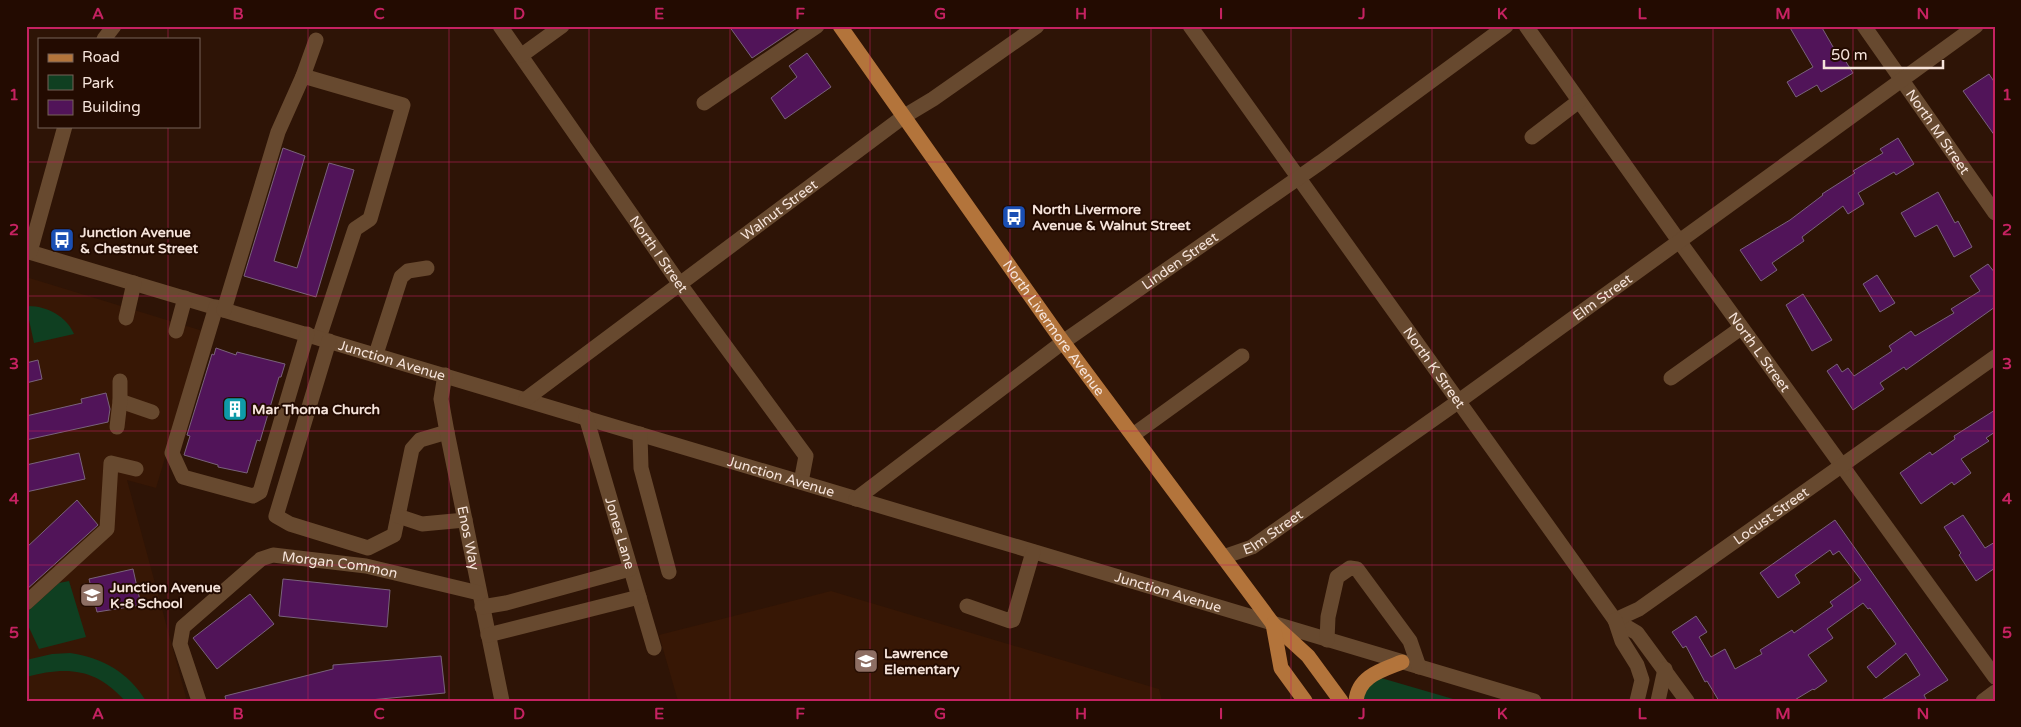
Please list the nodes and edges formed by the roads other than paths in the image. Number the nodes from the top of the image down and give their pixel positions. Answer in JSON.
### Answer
{"nodes":[{"id":1,"x":114,"y":26,"type":"edge"},
{"id":2,"x":500,"y":26,"type":"edge"},
{"id":3,"x":562,"y":26,"type":"edge"},
{"id":4,"x":817,"y":26,"type":"edge"},
{"id":5,"x":840,"y":26,"type":"edge"},
{"id":6,"x":1037,"y":26,"type":"edge"},
{"id":7,"x":1190,"y":26,"type":"edge"},
{"id":8,"x":1506,"y":26,"type":"edge"},
{"id":9,"x":1526,"y":26,"type":"edge"},
{"id":10,"x":1864,"y":26,"type":"edge"},
{"id":11,"x":1976,"y":26,"type":"edge"},
{"id":12,"x":105,"y":38,"type":"edge"},
{"id":13,"x":316,"y":40,"type":"dead end"},
{"id":14,"x":522,"y":55,"type":"junction"},
{"id":15,"x":303,"y":76,"type":"junction"},
{"id":16,"x":1902,"y":80,"type":"junction"},
{"id":17,"x":1579,"y":101,"type":"junction"},
{"id":18,"x":704,"y":103,"type":"dead end"},
{"id":19,"x":903,"y":117,"type":"junction"},
{"id":20,"x":63,"y":128,"type":"edge"},
{"id":21,"x":1532,"y":137,"type":"dead end"},
{"id":22,"x":1300,"y":177,"type":"junction"},
{"id":23,"x":1995,"y":213,"type":"edge"},
{"id":24,"x":1679,"y":241,"type":"junction"},
{"id":25,"x":28,"y":251,"type":"edge"},
{"id":26,"x":428,"y":268,"type":"dead end"},
{"id":27,"x":679,"y":282,"type":"junction"},
{"id":28,"x":134,"y":283,"type":"junction"},
{"id":29,"x":185,"y":298,"type":"junction"},
{"id":30,"x":220,"y":308,"type":"junction"},
{"id":31,"x":126,"y":318,"type":"dead end"},
{"id":32,"x":1741,"y":328,"type":"junction"},
{"id":33,"x":176,"y":331,"type":"dead end"},
{"id":34,"x":318,"y":338,"type":"junction"},
{"id":35,"x":1063,"y":342,"type":"junction"},
{"id":36,"x":376,"y":354,"type":"junction"},
{"id":37,"x":1242,"y":356,"type":"dead end"},
{"id":38,"x":1995,"y":357,"type":"edge"},
{"id":39,"x":445,"y":375,"type":"junction"},
{"id":40,"x":1671,"y":378,"type":"dead end"},
{"id":41,"x":120,"y":381,"type":"dead end"},
{"id":42,"x":526,"y":399,"type":"junction"},
{"id":43,"x":120,"y":401,"type":"junction"},
{"id":44,"x":1458,"y":401,"type":"junction"},
{"id":45,"x":152,"y":412,"type":"dead end"},
{"id":46,"x":586,"y":417,"type":"junction"},
{"id":47,"x":116,"y":427,"type":"dead end"},
{"id":48,"x":447,"y":432,"type":"junction"},
{"id":49,"x":640,"y":434,"type":"junction"},
{"id":50,"x":1132,"y":435,"type":"junction"},
{"id":51,"x":1841,"y":466,"type":"junction"},
{"id":52,"x":136,"y":469,"type":"dead end"},
{"id":53,"x":801,"y":482,"type":"junction"},
{"id":54,"x":856,"y":499,"type":"junction"},
{"id":55,"x":398,"y":516,"type":"junction"},
{"id":56,"x":465,"y":520,"type":"junction"},
{"id":57,"x":1034,"y":552,"type":"junction"},
{"id":58,"x":1223,"y":557,"type":"junction"},
{"id":59,"x":630,"y":569,"type":"junction"},
{"id":60,"x":669,"y":572,"type":"dead end"},
{"id":61,"x":639,"y":597,"type":"junction"},
{"id":62,"x":481,"y":600,"type":"junction"},
{"id":63,"x":26,"y":603,"type":"edge"},
{"id":64,"x":967,"y":606,"type":"dead end"},
{"id":65,"x":1615,"y":620,"type":"junction"},
{"id":66,"x":1273,"y":624,"type":"junction"},
{"id":67,"x":488,"y":635,"type":"junction"},
{"id":68,"x":1327,"y":640,"type":"junction"},
{"id":69,"x":654,"y":648,"type":"dead end"},
{"id":70,"x":1402,"y":662,"type":"junction"},
{"id":71,"x":1419,"y":667,"type":"junction"},
{"id":72,"x":1665,"y":669,"type":"junction"},
{"id":73,"x":1995,"y":677,"type":"edge"},
{"id":74,"x":1995,"y":692,"type":"edge"},
{"id":75,"x":199,"y":701,"type":"edge"},
{"id":76,"x":502,"y":701,"type":"edge"},
{"id":77,"x":1304,"y":701,"type":"edge"},
{"id":78,"x":1341,"y":701,"type":"edge"},
{"id":79,"x":1356,"y":701,"type":"edge"},
{"id":80,"x":1534,"y":701,"type":"edge"},
{"id":81,"x":1637,"y":701,"type":"edge"},
{"id":82,"x":1658,"y":701,"type":"edge"},
{"id":83,"x":1687,"y":701,"type":"edge"},
{"id":84,"x":1983,"y":701,"type":"edge"}],
"edges":[{"from":1,"to":12,"type":"street"},
{"from":2,"to":14,"type":"street","name":"North I Street"},
{"from":3,"to":14,"type":"street"},
{"from":4,"to":18,"type":"street"},
{"from":5,"to":19,"type":"main road","name":"North Livermore Avenue"},
{"from":6,"to":19,"type":"street","name":"Walnut Street"},
{"from":7,"to":22,"type":"street","name":"North K Street"},
{"from":8,"to":22,"type":"street","name":"Linden Street"},
{"from":9,"to":17,"type":"street","name":"North L Street"},
{"from":10,"to":16,"type":"street","name":"North M Street"},
{"from":11,"to":16,"type":"street","name":"Elm Street"},
{"from":13,"to":15,"type":"street"},
{"from":14,"to":27,"type":"street","name":"North I Street"},
{"from":15,"to":30,"type":"street"},
{"from":15,"to":34,"type":"street"},
{"from":16,"to":23,"type":"street","name":"North M Street"},
{"from":16,"to":24,"type":"street","name":"Elm Street"},
{"from":17,"to":21,"type":"street"},
{"from":17,"to":24,"type":"street","name":"North L Street"},
{"from":19,"to":27,"type":"street","name":"Walnut Street"},
{"from":19,"to":35,"type":"main road","name":"North Livermore Avenue"},
{"from":20,"to":25,"type":"street"},
{"from":22,"to":35,"type":"street","name":"Linden Street"},
{"from":22,"to":44,"type":"street","name":"North K Street"},
{"from":24,"to":32,"type":"street","name":"North L Street"},
{"from":24,"to":44,"type":"street","name":"Elm Street"},
{"from":25,"to":28,"type":"street","name":"Junction Avenue"},
{"from":26,"to":36,"type":"street"},
{"from":27,"to":42,"type":"street","name":"Walnut Street"},
{"from":27,"to":53,"type":"street","name":"North I Street"},
{"from":28,"to":29,"type":"street","name":"Junction Avenue"},
{"from":28,"to":31,"type":"street"},
{"from":29,"to":30,"type":"street","name":"Junction Avenue"},
{"from":29,"to":33,"type":"street"},
{"from":30,"to":34,"type":"street","name":"Junction Avenue"},
{"from":30,"to":34,"type":"street"},
{"from":32,"to":40,"type":"street"},
{"from":32,"to":51,"type":"street","name":"North L Street"},
{"from":34,"to":36,"type":"street","name":"Junction Avenue"},
{"from":34,"to":55,"type":"street"},
{"from":35,"to":50,"type":"main road","name":"North Livermore Avenue"},
{"from":35,"to":54,"type":"street","name":"Linden Street"},
{"from":36,"to":39,"type":"street","name":"Junction Avenue"},
{"from":37,"to":50,"type":"street"},
{"from":38,"to":51,"type":"street","name":"Locust Street"},
{"from":39,"to":42,"type":"street","name":"Junction Avenue"},
{"from":39,"to":48,"type":"street","name":"Enos Way"},
{"from":41,"to":43,"type":"street"},
{"from":42,"to":46,"type":"street","name":"Junction Avenue"},
{"from":43,"to":45,"type":"street"},
{"from":43,"to":47,"type":"street"},
{"from":44,"to":58,"type":"street","name":"Elm Street"},
{"from":44,"to":65,"type":"street","name":"North K Street"},
{"from":46,"to":49,"type":"street","name":"Junction Avenue"},
{"from":46,"to":59,"type":"street","name":"Jones Lane"},
{"from":48,"to":55,"type":"street"},
{"from":48,"to":56,"type":"street","name":"Enos Way"},
{"from":49,"to":53,"type":"street","name":"Junction Avenue"},
{"from":49,"to":60,"type":"street"},
{"from":50,"to":58,"type":"main road","name":"North Livermore Avenue"},
{"from":51,"to":65,"type":"street","name":"Locust Street"},
{"from":51,"to":73,"type":"street","name":"North L Street"},
{"from":52,"to":63,"type":"street"},
{"from":53,"to":54,"type":"street","name":"Junction Avenue"},
{"from":54,"to":57,"type":"street","name":"Junction Avenue"},
{"from":55,"to":56,"type":"street"},
{"from":56,"to":62,"type":"street","name":"Enos Way"},
{"from":57,"to":64,"type":"street"},
{"from":57,"to":66,"type":"street","name":"Junction Avenue"},
{"from":58,"to":66,"type":"main road","name":"North Livermore Avenue"},
{"from":59,"to":61,"type":"street","name":"Jones Lane"},
{"from":59,"to":62,"type":"street"},
{"from":61,"to":67,"type":"street"},
{"from":61,"to":69,"type":"street","name":"Jones Lane"},
{"from":62,"to":67,"type":"street","name":"Enos Way"},
{"from":62,"to":75,"type":"street","name":"Morgan Common"},
{"from":65,"to":72,"type":"street","name":"North K Street"},
{"from":65,"to":81,"type":"street"},
{"from":66,"to":68,"type":"street","name":"Junction Avenue"},
{"from":66,"to":77,"type":"main road","name":"North Livermore Avenue"},
{"from":66,"to":78,"type":"main road","name":"North Livermore Avenue"},
{"from":67,"to":76,"type":"street","name":"Enos Way"},
{"from":68,"to":70,"type":"street","name":"Junction Avenue"},
{"from":68,"to":71,"type":"street"},
{"from":70,"to":71,"type":"street","name":"Junction Avenue"},
{"from":70,"to":79,"type":"main road"},
{"from":71,"to":80,"type":"street","name":"Junction Avenue"},
{"from":72,"to":82,"type":"street"},
{"from":72,"to":83,"type":"street","name":"North K Street"},
{"from":74,"to":84,"type":"street"}]}
